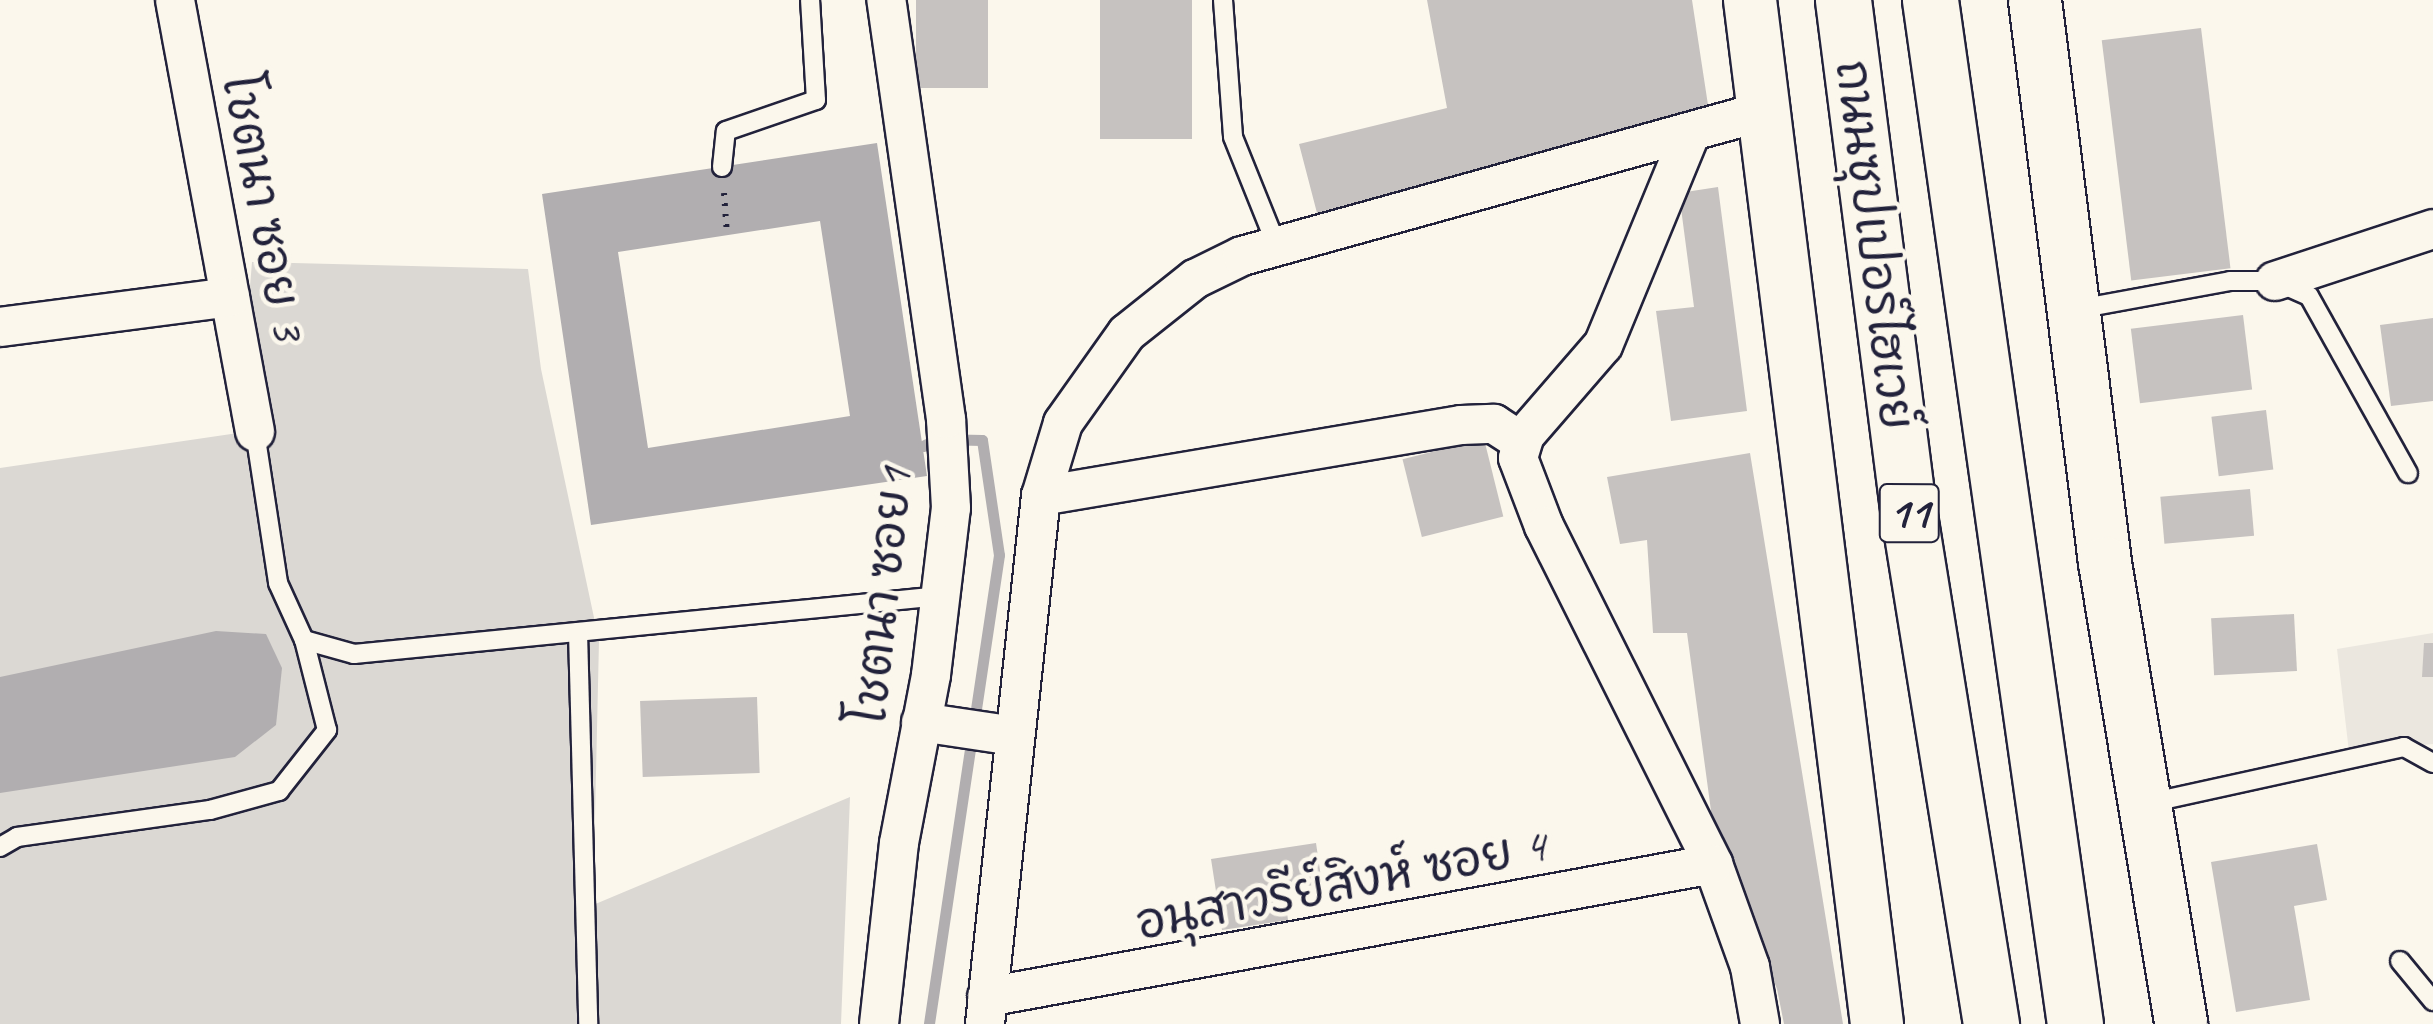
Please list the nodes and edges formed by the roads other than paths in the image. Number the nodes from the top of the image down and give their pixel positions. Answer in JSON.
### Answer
{"nodes":[{"id":1,"x":175,"y":0,"type":"edge"},
{"id":2,"x":810,"y":0,"type":"edge"},
{"id":3,"x":886,"y":0,"type":"edge"},
{"id":4,"x":1224,"y":0,"type":"edge"},
{"id":5,"x":1750,"y":0,"type":"edge"},
{"id":6,"x":1843,"y":0,"type":"edge"},
{"id":7,"x":1930,"y":0,"type":"edge"},
{"id":8,"x":2036,"y":0,"type":"edge"},
{"id":9,"x":1764,"y":111,"type":"junction"},
{"id":10,"x":1691,"y":132,"type":"junction"},
{"id":11,"x":722,"y":166,"type":"road end"},
{"id":12,"x":2433,"y":229,"type":"edge"},
{"id":13,"x":1276,"y":244,"type":"junction"},
{"id":14,"x":2274,"y":281,"type":"junction"},
{"id":15,"x":230,"y":297,"type":"junction"},
{"id":16,"x":2070,"y":311,"type":"junction"},
{"id":17,"x":0,"y":328,"type":"edge"},
{"id":18,"x":255,"y":432,"type":"joint"},
{"id":19,"x":1520,"y":440,"type":"junction"},
{"id":20,"x":2408,"y":472,"type":"dead end"},
{"id":21,"x":1040,"y":496,"type":"junction"},
{"id":22,"x":940,"y":596,"type":"junction"},
{"id":23,"x":578,"y":632,"type":"junction"},
{"id":24,"x":304,"y":640,"type":"junction"},
{"id":25,"x":922,"y":722,"type":"junction"},
{"id":26,"x":1015,"y":736,"type":"junction"},
{"id":27,"x":2433,"y":764,"type":"edge"},
{"id":28,"x":2144,"y":804,"type":"junction"},
{"id":29,"x":0,"y":847,"type":"edge"},
{"id":30,"x":1713,"y":864,"type":"junction"},
{"id":31,"x":2400,"y":962,"type":"dead end"},
{"id":32,"x":2433,"y":1002,"type":"edge"},
{"id":33,"x":986,"y":1011,"type":"edge"},
{"id":34,"x":588,"y":1024,"type":"edge"},
{"id":35,"x":879,"y":1024,"type":"edge"},
{"id":36,"x":1760,"y":1024,"type":"edge"},
{"id":37,"x":1877,"y":1024,"type":"edge"},
{"id":38,"x":1991,"y":1024,"type":"edge"},
{"id":39,"x":2075,"y":1024,"type":"edge"},
{"id":40,"x":2181,"y":1024,"type":"edge"}],
"edges":[{"from":1,"to":15,"type":"street","name":"โชตนา ซอย 3"},
{"from":2,"to":11,"type":"lane"},
{"from":3,"to":22,"type":"street","name":"โชตนา ซอย1"},
{"from":4,"to":13,"type":"lane"},
{"from":5,"to":9,"type":"main road"},
{"from":6,"to":38,"type":"highway","name":"ถนนซุปเปอร์ไฮเวย์","number":"11"},
{"from":7,"to":39,"type":"highway","name":"ถนนซุปเปอร์ไฮเวย์","number":"11"},
{"from":8,"to":16,"type":"main road"},
{"from":9,"to":10,"type":"street"},
{"from":9,"to":37,"type":"main road"},
{"from":10,"to":13,"type":"street"},
{"from":10,"to":19,"type":"street"},
{"from":12,"to":14,"type":"street"},
{"from":13,"to":21,"type":"street"},
{"from":14,"to":16,"type":"lane"},
{"from":14,"to":20,"type":"lane"},
{"from":15,"to":17,"type":"street"},
{"from":15,"to":18,"type":"street","name":"โชตนา ซอย 3"},
{"from":16,"to":28,"type":"main road"},
{"from":18,"to":24,"type":"lane"},
{"from":19,"to":21,"type":"street"},
{"from":19,"to":30,"type":"street"},
{"from":21,"to":26,"type":"street"},
{"from":22,"to":23,"type":"lane"},
{"from":22,"to":25,"type":"street","name":"โชตนา ซอย1"},
{"from":23,"to":24,"type":"lane"},
{"from":23,"to":34,"type":"lane"},
{"from":24,"to":29,"type":"lane"},
{"from":25,"to":26,"type":"street"},
{"from":25,"to":35,"type":"street","name":"โชตนา ซอย1"},
{"from":26,"to":33,"type":"street"},
{"from":27,"to":28,"type":"lane"},
{"from":28,"to":40,"type":"main road"},
{"from":30,"to":33,"type":"street","name":"อนุสาวรีย์สิงห์ ซอย 4"},
{"from":30,"to":36,"type":"street"},
{"from":31,"to":32,"type":"lane"}]}
